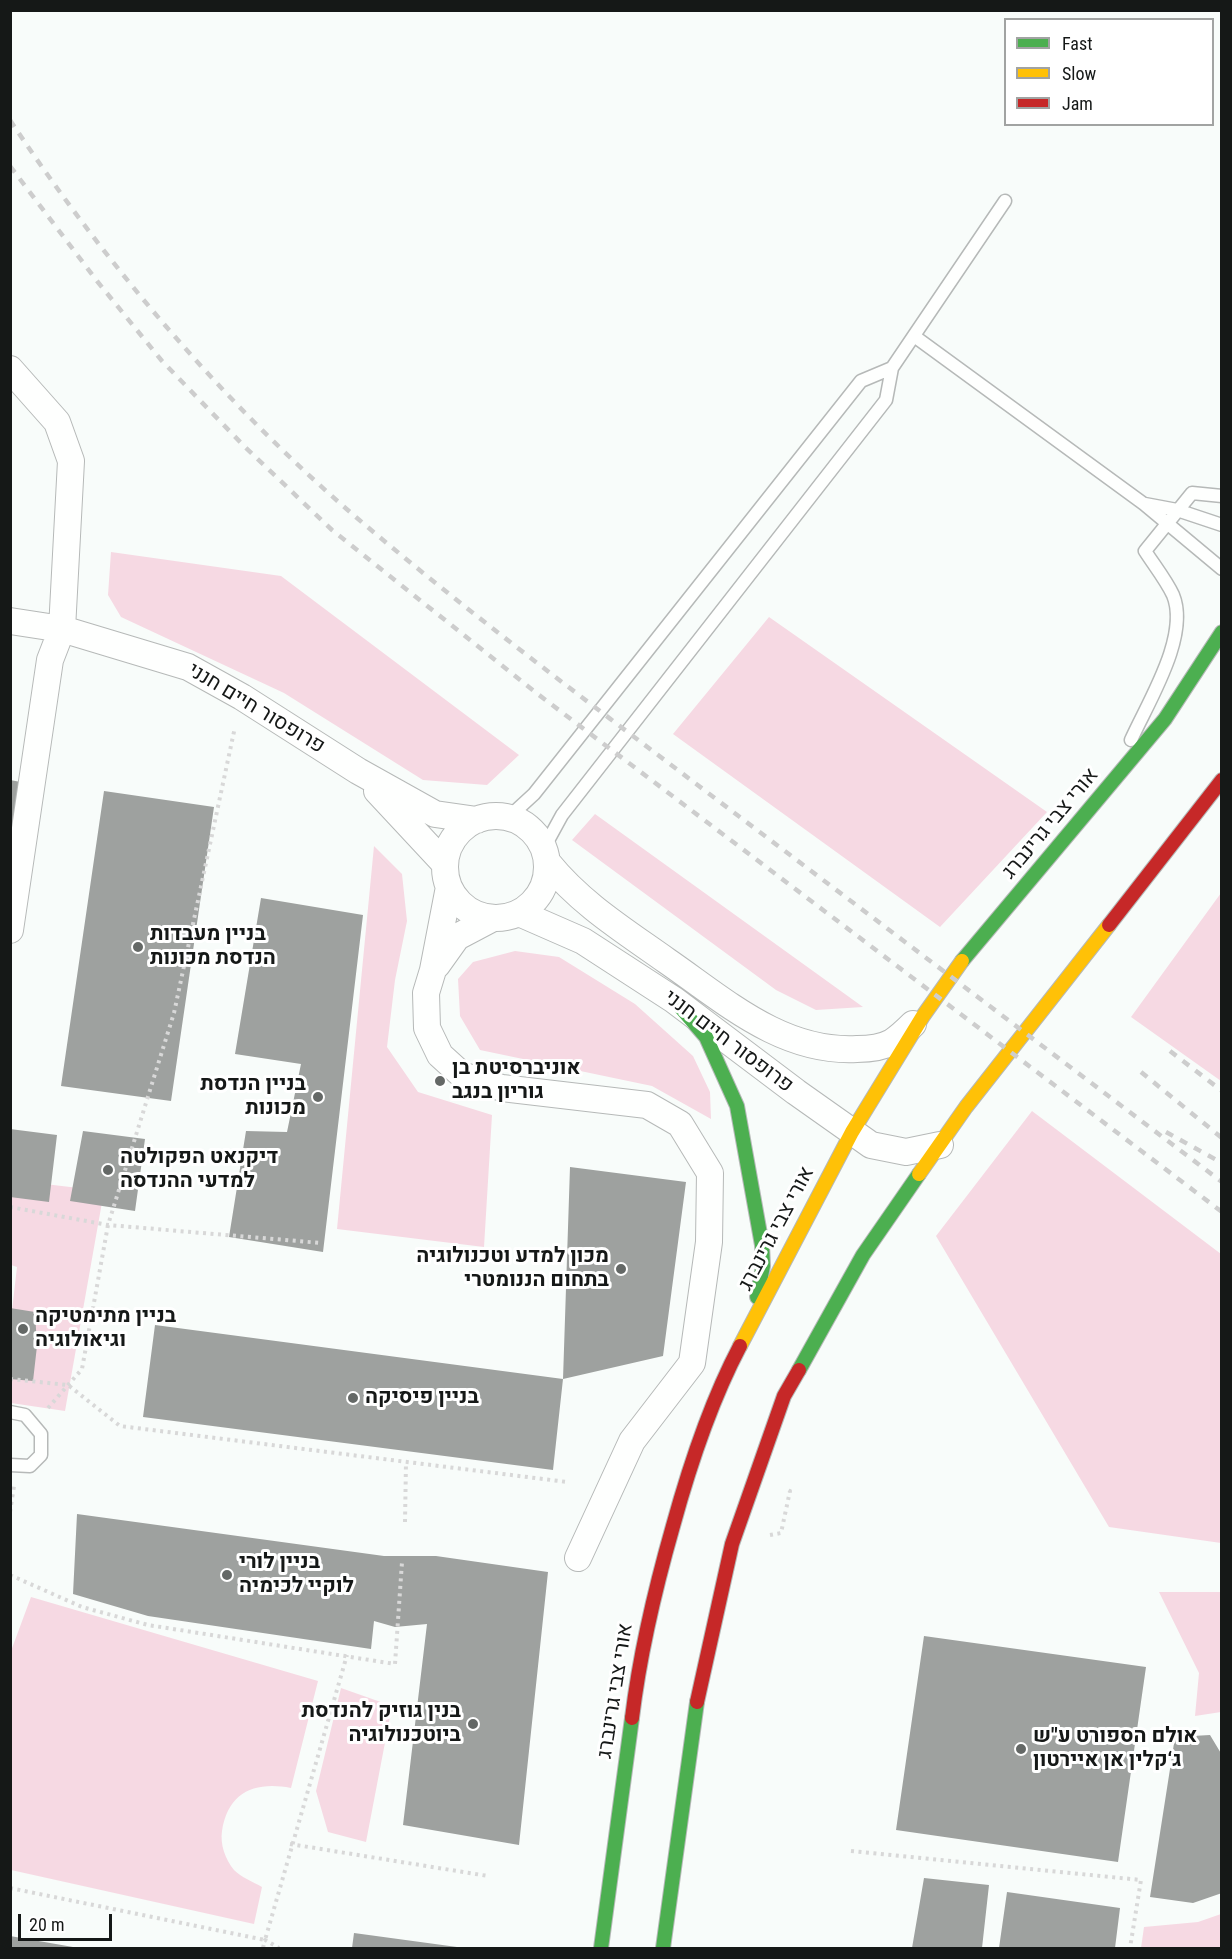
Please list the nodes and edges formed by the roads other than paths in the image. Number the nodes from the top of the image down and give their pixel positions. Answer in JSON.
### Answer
{"nodes":[{"id":1,"x":1005,"y":201,"type":"dead end"},
{"id":2,"x":914,"y":336,"type":"junction"},
{"id":3,"x":892,"y":368,"type":"junction"},
{"id":4,"x":10,"y":369,"type":"edge"},
{"id":5,"x":1221,"y":496,"type":"edge"},
{"id":6,"x":1144,"y":504,"type":"junction"},
{"id":7,"x":1177,"y":510,"type":"junction"},
{"id":8,"x":1167,"y":524,"type":"junction"},
{"id":9,"x":1221,"y":525,"type":"edge"},
{"id":10,"x":1221,"y":569,"type":"edge"},
{"id":11,"x":10,"y":621,"type":"edge"},
{"id":12,"x":62,"y":628,"type":"junction"},
{"id":13,"x":1221,"y":632,"type":"edge"},
{"id":14,"x":358,"y":771,"type":"junction"},
{"id":15,"x":1221,"y":780,"type":"edge"},
{"id":16,"x":1109,"y":787,"type":"junction"},
{"id":17,"x":509,"y":817,"type":"junction"},
{"id":18,"x":477,"y":820,"type":"junction"},
{"id":19,"x":546,"y":856,"type":"junction"},
{"id":20,"x":447,"y":875,"type":"junction"},
{"id":21,"x":519,"y":913,"type":"junction"},
{"id":22,"x":493,"y":918,"type":"junction"},
{"id":23,"x":10,"y":930,"type":"edge"},
{"id":24,"x":433,"y":970,"type":"junction"},
{"id":25,"x":674,"y":1000,"type":"junction"},
{"id":26,"x":923,"y":1016,"type":"junction"},
{"id":27,"x":852,"y":1132,"type":"junction"},
{"id":28,"x":940,"y":1145,"type":"junction"},
{"id":29,"x":752,"y":1322,"type":"junction"},
{"id":30,"x":10,"y":1412,"type":"edge"},
{"id":31,"x":10,"y":1465,"type":"edge"},
{"id":32,"x":578,"y":1558,"type":"dead end"},
{"id":33,"x":602,"y":1948,"type":"edge"},
{"id":34,"x":663,"y":1948,"type":"edge"}],
"edges":[{"from":1,"to":2,"type":"lane"},
{"from":2,"to":3,"type":"lane"},
{"from":2,"to":6,"type":"lane"},
{"from":3,"to":17,"type":"lane"},
{"from":3,"to":19,"type":"lane"},
{"from":4,"to":12,"type":"street"},
{"from":5,"to":7,"type":"lane"},
{"from":6,"to":7,"type":"lane"},
{"from":6,"to":8,"type":"lane"},
{"from":7,"to":8,"type":"lane"},
{"from":7,"to":9,"type":"lane"},
{"from":8,"to":10,"type":"lane"},
{"from":8,"to":16,"type":"lane"},
{"from":11,"to":12,"type":"street","name":"פרופסור חיים חנני"},
{"from":12,"to":14,"type":"street","name":"פרופסור חיים חנני"},
{"from":12,"to":23,"type":"street"},
{"from":13,"to":16,"type":"main road","name":"אורי צבי גרינברג"},
{"from":14,"to":18,"type":"street","name":"פרופסור חיים חנני"},
{"from":14,"to":20,"type":"street","name":"פרופסור חיים חנני"},
{"from":15,"to":28,"type":"main road"},
{"from":16,"to":26,"type":"main road","name":"אורי צבי גרינברג"},
{"from":17,"to":18,"type":"street"},
{"from":17,"to":19,"type":"street"},
{"from":18,"to":20,"type":"street"},
{"from":19,"to":21,"type":"street"},
{"from":19,"to":26,"type":"street","name":"פרופסור חיים חנני"},
{"from":20,"to":22,"type":"street"},
{"from":20,"to":24,"type":"street"},
{"from":21,"to":22,"type":"street"},
{"from":21,"to":25,"type":"street","name":"פרופסור חיים חנני"},
{"from":22,"to":24,"type":"street"},
{"from":24,"to":32,"type":"street"},
{"from":25,"to":27,"type":"street","name":"פרופסור חיים חנני"},
{"from":25,"to":29,"type":"main road"},
{"from":26,"to":27,"type":"main road","name":"אורי צבי גרינברג"},
{"from":27,"to":28,"type":"street","name":"פרופסור חיים חנני"},
{"from":27,"to":29,"type":"main road","name":"אורי צבי גרינברג"},
{"from":28,"to":34,"type":"main road"},
{"from":29,"to":33,"type":"main road","name":"אורי צבי גרינברג"},
{"from":30,"to":31,"type":"lane"}]}
